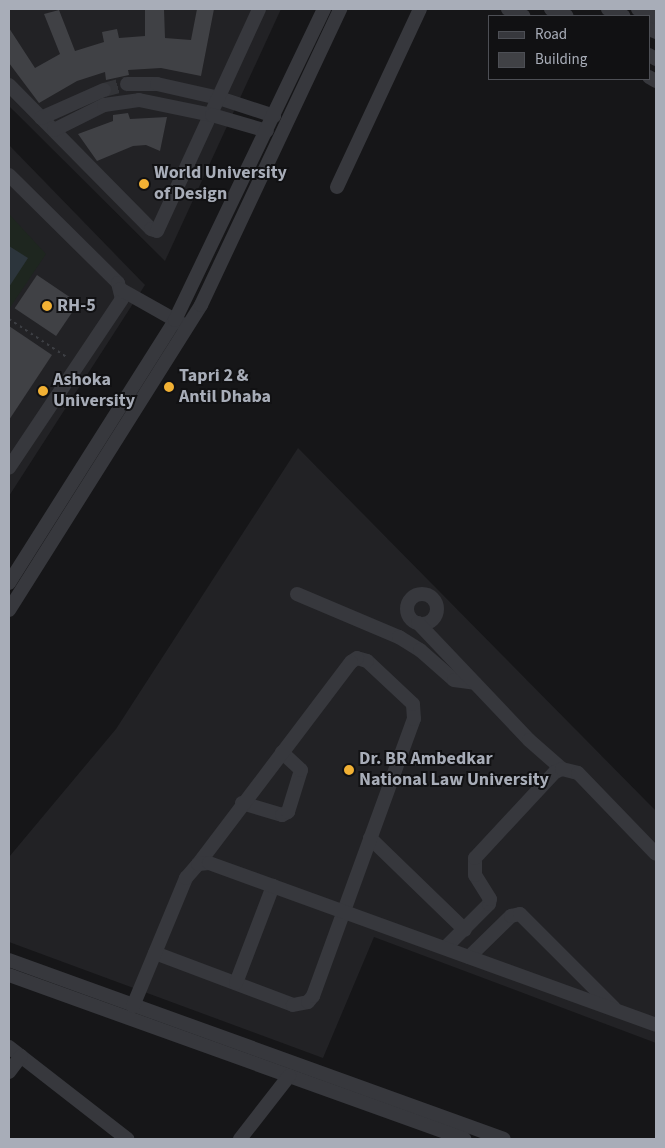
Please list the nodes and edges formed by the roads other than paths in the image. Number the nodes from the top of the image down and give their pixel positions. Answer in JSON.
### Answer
{"nodes":[{"id":1,"x":259,"y":9,"type":"edge"},
{"id":2,"x":324,"y":9,"type":"edge"},
{"id":3,"x":340,"y":9,"type":"edge"},
{"id":4,"x":420,"y":9,"type":"edge"},
{"id":5,"x":508,"y":9,"type":"edge"},
{"id":6,"x":552,"y":9,"type":"edge"},
{"id":7,"x":608,"y":9,"type":"edge"},
{"id":8,"x":638,"y":9,"type":"edge"},
{"id":9,"x":521,"y":15,"type":"edge"},
{"id":10,"x":565,"y":15,"type":"edge"},
{"id":11,"x":621,"y":15,"type":"edge"},
{"id":12,"x":656,"y":18,"type":"edge"},
{"id":13,"x":127,"y":84,"type":"tunnel mouth"},
{"id":14,"x":9,"y":85,"type":"edge"},
{"id":15,"x":104,"y":90,"type":"tunnel mouth"},
{"id":16,"x":219,"y":98,"type":"junction"},
{"id":17,"x":212,"y":115,"type":"junction"},
{"id":18,"x":274,"y":116,"type":"junction"},
{"id":19,"x":41,"y":118,"type":"junction"},
{"id":20,"x":54,"y":130,"type":"junction"},
{"id":21,"x":267,"y":131,"type":"junction"},
{"id":22,"x":9,"y":176,"type":"edge"},
{"id":23,"x":337,"y":187,"type":"dead end"},
{"id":24,"x":120,"y":289,"type":"junction"},
{"id":25,"x":175,"y":320,"type":"junction"},
{"id":26,"x":188,"y":328,"type":"junction"},
{"id":27,"x":9,"y":468,"type":"edge"},
{"id":28,"x":9,"y":583,"type":"edge"},
{"id":29,"x":297,"y":594,"type":"dead end"},
{"id":30,"x":9,"y":610,"type":"edge"},
{"id":31,"x":418,"y":623,"type":"dead end"},
{"id":32,"x":475,"y":683,"type":"junction"},
{"id":33,"x":282,"y":752,"type":"junction"},
{"id":34,"x":562,"y":768,"type":"junction"},
{"id":35,"x":242,"y":803,"type":"junction"},
{"id":36,"x":370,"y":838,"type":"junction"},
{"id":37,"x":656,"y":854,"type":"edge"},
{"id":38,"x":198,"y":864,"type":"junction"},
{"id":39,"x":273,"y":886,"type":"junction"},
{"id":40,"x":343,"y":911,"type":"junction"},
{"id":41,"x":465,"y":930,"type":"junction"},
{"id":42,"x":445,"y":948,"type":"junction"},
{"id":43,"x":155,"y":953,"type":"junction"},
{"id":44,"x":469,"y":957,"type":"junction"},
{"id":45,"x":9,"y":960,"type":"edge"},
{"id":46,"x":9,"y":975,"type":"edge"},
{"id":47,"x":236,"y":983,"type":"junction"},
{"id":48,"x":133,"y":1006,"type":"junction"},
{"id":49,"x":617,"y":1011,"type":"junction"},
{"id":50,"x":157,"y":1014,"type":"junction"},
{"id":51,"x":656,"y":1025,"type":"edge"},
{"id":52,"x":152,"y":1028,"type":"junction"},
{"id":53,"x":9,"y":1046,"type":"edge"},
{"id":54,"x":21,"y":1056,"type":"junction"},
{"id":55,"x":9,"y":1072,"type":"edge"},
{"id":56,"x":289,"y":1076,"type":"junction"},
{"id":57,"x":450,"y":1132,"type":"edge"},
{"id":58,"x":128,"y":1139,"type":"edge"},
{"id":59,"x":240,"y":1139,"type":"edge"},
{"id":60,"x":464,"y":1139,"type":"edge"},
{"id":61,"x":504,"y":1139,"type":"edge"}],
"edges":[{"from":1,"to":16,"type":"street"},
{"from":2,"to":18,"type":"street"},
{"from":3,"to":26,"type":"street"},
{"from":4,"to":23,"type":"street"},
{"from":5,"to":9,"type":"street"},
{"from":6,"to":10,"type":"street"},
{"from":7,"to":11,"type":"street"},
{"from":8,"to":12,"type":"street"},
{"from":13,"to":16,"type":"street"},
{"from":14,"to":19,"type":"street"},
{"from":15,"to":19,"type":"street"},
{"from":16,"to":17,"type":"street"},
{"from":16,"to":18,"type":"street"},
{"from":17,"to":20,"type":"street"},
{"from":17,"to":20,"type":"street"},
{"from":17,"to":21,"type":"street"},
{"from":18,"to":21,"type":"street"},
{"from":19,"to":20,"type":"street"},
{"from":21,"to":25,"type":"street"},
{"from":22,"to":24,"type":"street"},
{"from":24,"to":25,"type":"street"},
{"from":24,"to":27,"type":"street"},
{"from":25,"to":26,"type":"street"},
{"from":25,"to":28,"type":"street"},
{"from":26,"to":30,"type":"street"},
{"from":29,"to":32,"type":"street"},
{"from":31,"to":32,"type":"street"},
{"from":32,"to":34,"type":"street"},
{"from":33,"to":35,"type":"street"},
{"from":33,"to":35,"type":"street"},
{"from":33,"to":36,"type":"street"},
{"from":34,"to":37,"type":"street"},
{"from":34,"to":41,"type":"street"},
{"from":35,"to":38,"type":"street"},
{"from":36,"to":40,"type":"street"},
{"from":36,"to":41,"type":"street"},
{"from":38,"to":39,"type":"street"},
{"from":38,"to":43,"type":"street"},
{"from":39,"to":40,"type":"street"},
{"from":39,"to":47,"type":"street"},
{"from":40,"to":42,"type":"street"},
{"from":40,"to":47,"type":"street"},
{"from":41,"to":42,"type":"street"},
{"from":42,"to":44,"type":"street"},
{"from":43,"to":47,"type":"street"},
{"from":43,"to":48,"type":"street"},
{"from":44,"to":49,"type":"street"},
{"from":44,"to":49,"type":"street"},
{"from":45,"to":48,"type":"street"},
{"from":46,"to":52,"type":"street"},
{"from":48,"to":50,"type":"street"},
{"from":49,"to":51,"type":"street"},
{"from":50,"to":52,"type":"street"},
{"from":50,"to":57,"type":"street"},
{"from":52,"to":56,"type":"street"},
{"from":53,"to":54,"type":"street"},
{"from":54,"to":55,"type":"street"},
{"from":54,"to":58,"type":"street"},
{"from":56,"to":57,"type":"street"},
{"from":56,"to":59,"type":"street"},
{"from":57,"to":60,"type":"street"},
{"from":57,"to":61,"type":"street"}]}
